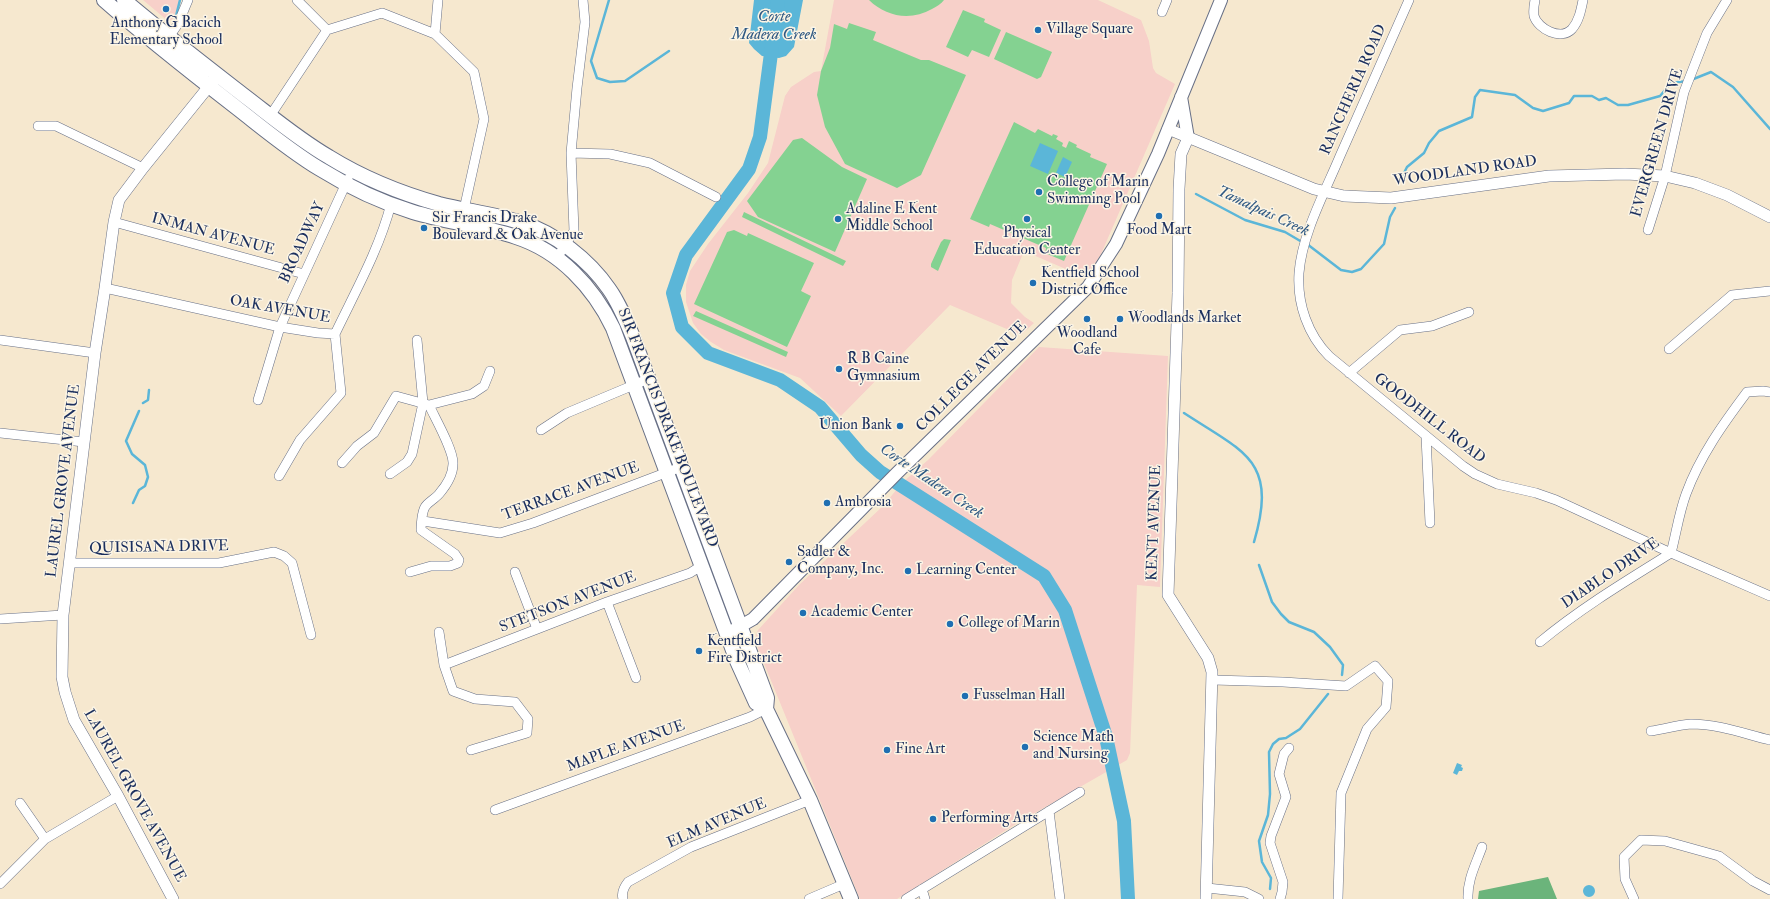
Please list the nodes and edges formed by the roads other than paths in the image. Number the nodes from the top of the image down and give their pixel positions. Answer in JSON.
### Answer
{"nodes":[{"id":1,"x":104,"y":0,"type":"edge"},
{"id":2,"x":107,"y":0,"type":"edge"},
{"id":3,"x":124,"y":0,"type":"edge"},
{"id":4,"x":188,"y":0,"type":"edge"},
{"id":5,"x":297,"y":0,"type":"edge"},
{"id":6,"x":438,"y":0,"type":"edge"},
{"id":7,"x":583,"y":0,"type":"edge"},
{"id":8,"x":1167,"y":0,"type":"edge"},
{"id":9,"x":1221,"y":0,"type":"edge"},
{"id":10,"x":1409,"y":0,"type":"edge"},
{"id":11,"x":1535,"y":0,"type":"edge"},
{"id":12,"x":1583,"y":0,"type":"edge"},
{"id":13,"x":1727,"y":0,"type":"edge"},
{"id":14,"x":1162,"y":12,"type":"dead end"},
{"id":15,"x":327,"y":30,"type":"junction"},
{"id":16,"x":435,"y":34,"type":"junction"},
{"id":17,"x":169,"y":37,"type":"junction"},
{"id":18,"x":218,"y":75,"type":"junction"},
{"id":19,"x":209,"y":87,"type":"junction"},
{"id":20,"x":1181,"y":97,"type":"junction"},
{"id":21,"x":270,"y":116,"type":"junction"},
{"id":22,"x":38,"y":126,"type":"dead end"},
{"id":23,"x":1168,"y":129,"type":"junction"},
{"id":24,"x":1188,"y":138,"type":"junction"},
{"id":25,"x":571,"y":153,"type":"junction"},
{"id":26,"x":142,"y":168,"type":"junction"},
{"id":27,"x":353,"y":171,"type":"junction"},
{"id":28,"x":1665,"y":176,"type":"junction"},
{"id":29,"x":346,"y":184,"type":"junction"},
{"id":30,"x":1325,"y":192,"type":"junction"},
{"id":31,"x":716,"y":197,"type":"dead end"},
{"id":32,"x":391,"y":204,"type":"junction"},
{"id":33,"x":464,"y":209,"type":"junction"},
{"id":34,"x":1770,"y":217,"type":"edge"},
{"id":35,"x":114,"y":222,"type":"junction"},
{"id":36,"x":461,"y":224,"type":"junction"},
{"id":37,"x":1648,"y":230,"type":"dead end"},
{"id":38,"x":565,"y":246,"type":"junction"},
{"id":39,"x":557,"y":258,"type":"junction"},
{"id":40,"x":304,"y":274,"type":"junction"},
{"id":41,"x":105,"y":288,"type":"junction"},
{"id":42,"x":1770,"y":291,"type":"edge"},
{"id":43,"x":1469,"y":312,"type":"dead end"},
{"id":44,"x":280,"y":327,"type":"junction"},
{"id":45,"x":335,"y":334,"type":"junction"},
{"id":46,"x":0,"y":340,"type":"edge"},
{"id":47,"x":417,"y":340,"type":"dead end"},
{"id":48,"x":1669,"y":349,"type":"dead end"},
{"id":49,"x":94,"y":353,"type":"junction"},
{"id":50,"x":490,"y":372,"type":"dead end"},
{"id":51,"x":1349,"y":373,"type":"junction"},
{"id":52,"x":648,"y":379,"type":"junction"},
{"id":53,"x":634,"y":384,"type":"junction"},
{"id":54,"x":1770,"y":392,"type":"edge"},
{"id":55,"x":258,"y":400,"type":"dead end"},
{"id":56,"x":426,"y":404,"type":"junction"},
{"id":57,"x":541,"y":430,"type":"dead end"},
{"id":58,"x":0,"y":433,"type":"edge"},
{"id":59,"x":1426,"y":436,"type":"junction"},
{"id":60,"x":84,"y":442,"type":"junction"},
{"id":61,"x":342,"y":463,"type":"dead end"},
{"id":62,"x":681,"y":467,"type":"junction"},
{"id":63,"x":667,"y":472,"type":"junction"},
{"id":64,"x":390,"y":474,"type":"dead end"},
{"id":65,"x":279,"y":476,"type":"dead end"},
{"id":66,"x":423,"y":521,"type":"junction"},
{"id":67,"x":1430,"y":523,"type":"dead end"},
{"id":68,"x":1671,"y":553,"type":"junction"},
{"id":69,"x":69,"y":563,"type":"junction"},
{"id":70,"x":701,"y":566,"type":"junction"},
{"id":71,"x":410,"y":572,"type":"dead end"},
{"id":72,"x":515,"y":572,"type":"dead end"},
{"id":73,"x":1770,"y":596,"type":"edge"},
{"id":74,"x":606,"y":602,"type":"junction"},
{"id":75,"x":63,"y":615,"type":"junction"},
{"id":76,"x":0,"y":619,"type":"edge"},
{"id":77,"x":740,"y":628,"type":"junction"},
{"id":78,"x":537,"y":629,"type":"junction"},
{"id":79,"x":439,"y":632,"type":"dead end"},
{"id":80,"x":726,"y":634,"type":"junction"},
{"id":81,"x":311,"y":635,"type":"dead end"},
{"id":82,"x":1540,"y":642,"type":"dead end"},
{"id":83,"x":444,"y":665,"type":"junction"},
{"id":84,"x":636,"y":678,"type":"dead end"},
{"id":85,"x":1213,"y":680,"type":"junction"},
{"id":86,"x":766,"y":709,"type":"junction"},
{"id":87,"x":1652,"y":731,"type":"dead end"},
{"id":88,"x":1770,"y":740,"type":"edge"},
{"id":89,"x":1289,"y":748,"type":"dead end"},
{"id":90,"x":471,"y":750,"type":"dead end"},
{"id":91,"x":1080,"y":792,"type":"dead end"},
{"id":92,"x":118,"y":796,"type":"junction"},
{"id":93,"x":810,"y":800,"type":"junction"},
{"id":94,"x":20,"y":803,"type":"dead end"},
{"id":95,"x":495,"y":810,"type":"dead end"},
{"id":96,"x":1049,"y":811,"type":"junction"},
{"id":97,"x":45,"y":839,"type":"junction"},
{"id":98,"x":1482,"y":847,"type":"dead end"},
{"id":99,"x":0,"y":884,"type":"edge"},
{"id":100,"x":844,"y":884,"type":"junction"},
{"id":101,"x":922,"y":889,"type":"junction"},
{"id":102,"x":1770,"y":890,"type":"edge"},
{"id":103,"x":1206,"y":893,"type":"edge"},
{"id":104,"x":173,"y":899,"type":"edge"},
{"id":105,"x":623,"y":899,"type":"edge"},
{"id":106,"x":809,"y":899,"type":"edge"},
{"id":107,"x":850,"y":899,"type":"edge"},
{"id":108,"x":906,"y":899,"type":"edge"},
{"id":109,"x":926,"y":899,"type":"edge"},
{"id":110,"x":1060,"y":899,"type":"edge"},
{"id":111,"x":1259,"y":899,"type":"edge"},
{"id":112,"x":1280,"y":899,"type":"edge"},
{"id":113,"x":1338,"y":899,"type":"edge"},
{"id":114,"x":1468,"y":899,"type":"edge"},
{"id":115,"x":1634,"y":899,"type":"edge"}],
"edges":[{"from":1,"to":19,"type":"main road","name":"SIR FRANCIS DRAKE BOULEVARD"},
{"from":2,"to":17,"type":"main road"},
{"from":3,"to":17,"type":"main road","name":"SIR FRANCIS DRAKE BOULEVARD"},
{"from":4,"to":17,"type":"street"},
{"from":5,"to":15,"type":"street"},
{"from":6,"to":16,"type":"street"},
{"from":7,"to":25,"type":"street"},
{"from":8,"to":14,"type":"street"},
{"from":9,"to":20,"type":"main road","name":"COLLEGE AVENUE"},
{"from":10,"to":30,"type":"street","name":"RANCHERIA ROAD"},
{"from":11,"to":12,"type":"street"},
{"from":13,"to":28,"type":"street","name":"EVERGREEN DRIVE"},
{"from":15,"to":16,"type":"street"},
{"from":15,"to":21,"type":"street"},
{"from":16,"to":33,"type":"street"},
{"from":17,"to":18,"type":"main road","name":"SIR FRANCIS DRAKE BOULEVARD"},
{"from":18,"to":19,"type":"street","name":"LAUREL GROVE AVENUE"},
{"from":18,"to":21,"type":"main road","name":"SIR FRANCIS DRAKE BOULEVARD"},
{"from":19,"to":26,"type":"street","name":"LAUREL GROVE AVENUE"},
{"from":19,"to":29,"type":"main road","name":"SIR FRANCIS DRAKE BOULEVARD"},
{"from":20,"to":23,"type":"main road","name":"COLLEGE AVENUE"},
{"from":20,"to":24,"type":"main road"},
{"from":21,"to":27,"type":"main road","name":"SIR FRANCIS DRAKE BOULEVARD"},
{"from":22,"to":26,"type":"street"},
{"from":23,"to":24,"type":"street","name":"WOODLAND ROAD"},
{"from":23,"to":77,"type":"main road","name":"COLLEGE AVENUE"},
{"from":24,"to":30,"type":"street","name":"WOODLAND ROAD"},
{"from":24,"to":85,"type":"street","name":"KENT AVENUE"},
{"from":25,"to":31,"type":"street"},
{"from":25,"to":38,"type":"street"},
{"from":26,"to":35,"type":"street","name":"LAUREL GROVE AVENUE"},
{"from":27,"to":29,"type":"street","name":"BROADWAY"},
{"from":27,"to":33,"type":"main road","name":"SIR FRANCIS DRAKE BOULEVARD"},
{"from":28,"to":30,"type":"street","name":"WOODLAND ROAD"},
{"from":28,"to":34,"type":"street","name":"WOODLAND ROAD"},
{"from":28,"to":37,"type":"street","name":"EVERGREEN DRIVE"},
{"from":29,"to":32,"type":"main road","name":"SIR FRANCIS DRAKE BOULEVARD"},
{"from":29,"to":40,"type":"street","name":"BROADWAY"},
{"from":30,"to":51,"type":"street","name":"GOODHILL ROAD"},
{"from":32,"to":36,"type":"main road","name":"SIR FRANCIS DRAKE BOULEVARD"},
{"from":32,"to":45,"type":"street","name":"OAK AVENUE"},
{"from":33,"to":36,"type":"street"},
{"from":33,"to":38,"type":"main road","name":"SIR FRANCIS DRAKE BOULEVARD"},
{"from":35,"to":40,"type":"street","name":"INMAN AVENUE"},
{"from":35,"to":41,"type":"street","name":"LAUREL GROVE AVENUE"},
{"from":36,"to":39,"type":"main road","name":"SIR FRANCIS DRAKE BOULEVARD"},
{"from":38,"to":39,"type":"street"},
{"from":38,"to":52,"type":"main road","name":"SIR FRANCIS DRAKE BOULEVARD"},
{"from":39,"to":53,"type":"main road","name":"SIR FRANCIS DRAKE BOULEVARD"},
{"from":40,"to":44,"type":"street","name":"BROADWAY"},
{"from":41,"to":44,"type":"street","name":"OAK AVENUE"},
{"from":41,"to":49,"type":"street","name":"LAUREL GROVE AVENUE"},
{"from":42,"to":48,"type":"street"},
{"from":43,"to":51,"type":"street"},
{"from":44,"to":45,"type":"street","name":"OAK AVENUE"},
{"from":44,"to":55,"type":"street","name":"BROADWAY"},
{"from":45,"to":65,"type":"street"},
{"from":46,"to":49,"type":"street"},
{"from":47,"to":56,"type":"street"},
{"from":49,"to":60,"type":"street","name":"LAUREL GROVE AVENUE"},
{"from":50,"to":56,"type":"street"},
{"from":51,"to":59,"type":"street","name":"GOODHILL ROAD"},
{"from":52,"to":53,"type":"street"},
{"from":52,"to":62,"type":"main road","name":"SIR FRANCIS DRAKE BOULEVARD"},
{"from":53,"to":57,"type":"street"},
{"from":53,"to":63,"type":"main road","name":"SIR FRANCIS DRAKE BOULEVARD"},
{"from":54,"to":68,"type":"street","name":"DIABLO DRIVE"},
{"from":56,"to":61,"type":"street"},
{"from":56,"to":64,"type":"street"},
{"from":56,"to":66,"type":"street"},
{"from":58,"to":60,"type":"street"},
{"from":59,"to":67,"type":"street"},
{"from":59,"to":68,"type":"street","name":"GOODHILL ROAD"},
{"from":60,"to":69,"type":"street","name":"LAUREL GROVE AVENUE"},
{"from":62,"to":63,"type":"street","name":"TERRACE AVENUE"},
{"from":62,"to":77,"type":"main road","name":"SIR FRANCIS DRAKE BOULEVARD"},
{"from":63,"to":66,"type":"street","name":"TERRACE AVENUE"},
{"from":63,"to":70,"type":"main road","name":"SIR FRANCIS DRAKE BOULEVARD"},
{"from":66,"to":71,"type":"street"},
{"from":68,"to":73,"type":"street","name":"GOODHILL ROAD"},
{"from":68,"to":82,"type":"street","name":"DIABLO DRIVE"},
{"from":69,"to":75,"type":"street","name":"LAUREL GROVE AVENUE"},
{"from":69,"to":81,"type":"street","name":"QUISISANA DRIVE"},
{"from":70,"to":74,"type":"street","name":"STETSON AVENUE"},
{"from":70,"to":80,"type":"main road","name":"SIR FRANCIS DRAKE BOULEVARD"},
{"from":72,"to":78,"type":"street"},
{"from":74,"to":78,"type":"street","name":"STETSON AVENUE"},
{"from":74,"to":84,"type":"street"},
{"from":75,"to":76,"type":"street"},
{"from":75,"to":92,"type":"street","name":"LAUREL GROVE AVENUE"},
{"from":77,"to":80,"type":"main road","name":"COLLEGE AVENUE"},
{"from":77,"to":86,"type":"main road","name":"SIR FRANCIS DRAKE BOULEVARD"},
{"from":78,"to":83,"type":"street","name":"STETSON AVENUE"},
{"from":79,"to":83,"type":"street"},
{"from":80,"to":86,"type":"main road","name":"SIR FRANCIS DRAKE BOULEVARD"},
{"from":83,"to":90,"type":"street"},
{"from":85,"to":103,"type":"street","name":"KENT AVENUE"},
{"from":85,"to":113,"type":"street"},
{"from":86,"to":93,"type":"main road","name":"SIR FRANCIS DRAKE BOULEVARD"},
{"from":86,"to":95,"type":"street","name":"MAPLE AVENUE"},
{"from":87,"to":88,"type":"street"},
{"from":89,"to":112,"type":"street"},
{"from":91,"to":96,"type":"street"},
{"from":92,"to":97,"type":"street"},
{"from":92,"to":104,"type":"street","name":"LAUREL GROVE AVENUE"},
{"from":93,"to":100,"type":"main road","name":"SIR FRANCIS DRAKE BOULEVARD"},
{"from":93,"to":105,"type":"street","name":"ELM AVENUE"},
{"from":94,"to":97,"type":"street"},
{"from":96,"to":101,"type":"street"},
{"from":96,"to":110,"type":"street"},
{"from":97,"to":99,"type":"street"},
{"from":98,"to":114,"type":"street"},
{"from":100,"to":106,"type":"street"},
{"from":100,"to":107,"type":"main road","name":"SIR FRANCIS DRAKE BOULEVARD"},
{"from":101,"to":108,"type":"street"},
{"from":101,"to":109,"type":"street"},
{"from":102,"to":115,"type":"street"},
{"from":103,"to":111,"type":"street"}]}
